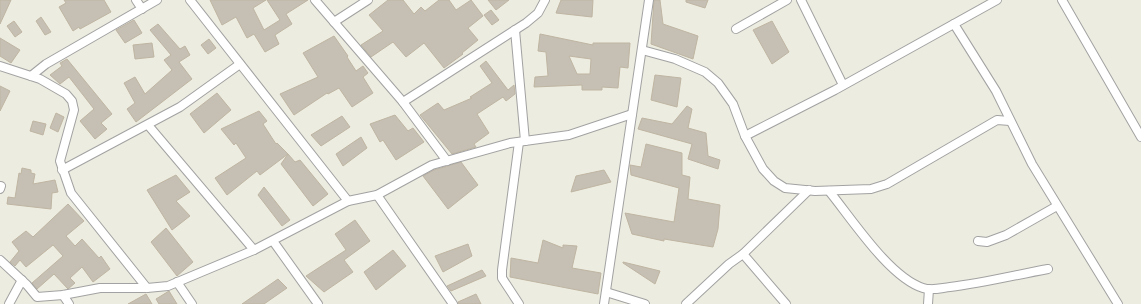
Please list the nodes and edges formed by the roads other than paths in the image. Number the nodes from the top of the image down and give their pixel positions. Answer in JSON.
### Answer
{"nodes":[{"id":1,"x":136,"y":0,"type":"edge"},
{"id":2,"x":157,"y":0,"type":"edge"},
{"id":3,"x":190,"y":0,"type":"edge"},
{"id":4,"x":315,"y":0,"type":"edge"},
{"id":5,"x":368,"y":0,"type":"edge"},
{"id":6,"x":545,"y":0,"type":"edge"},
{"id":7,"x":649,"y":0,"type":"edge"},
{"id":8,"x":787,"y":0,"type":"edge"},
{"id":9,"x":801,"y":0,"type":"edge"},
{"id":10,"x":998,"y":0,"type":"edge"},
{"id":11,"x":1062,"y":0,"type":"edge"},
{"id":12,"x":142,"y":9,"type":"junction"},
{"id":13,"x":334,"y":22,"type":"junction"},
{"id":14,"x":954,"y":24,"type":"junction"},
{"id":15,"x":736,"y":29,"type":"dead end"},
{"id":16,"x":515,"y":30,"type":"junction"},
{"id":17,"x":642,"y":50,"type":"junction"},
{"id":18,"x":240,"y":64,"type":"junction"},
{"id":19,"x":0,"y":66,"type":"edge"},
{"id":20,"x":31,"y":76,"type":"junction"},
{"id":21,"x":843,"y":85,"type":"junction"},
{"id":22,"x":403,"y":102,"type":"junction"},
{"id":23,"x":1004,"y":108,"type":"junction"},
{"id":24,"x":632,"y":114,"type":"junction"},
{"id":25,"x":997,"y":120,"type":"junction"},
{"id":26,"x":1010,"y":121,"type":"junction"},
{"id":27,"x":148,"y":125,"type":"junction"},
{"id":28,"x":745,"y":136,"type":"junction"},
{"id":29,"x":1141,"y":137,"type":"edge"},
{"id":30,"x":522,"y":142,"type":"junction"},
{"id":31,"x":447,"y":161,"type":"junction"},
{"id":32,"x":62,"y":170,"type":"junction"},
{"id":33,"x":809,"y":190,"type":"junction"},
{"id":34,"x":829,"y":191,"type":"junction"},
{"id":35,"x":377,"y":194,"type":"junction"},
{"id":36,"x":348,"y":201,"type":"junction"},
{"id":37,"x":1057,"y":206,"type":"junction"},
{"id":38,"x":273,"y":241,"type":"junction"},
{"id":39,"x":978,"y":241,"type":"dead end"},
{"id":40,"x":254,"y":250,"type":"junction"},
{"id":41,"x":743,"y":254,"type":"junction"},
{"id":42,"x":0,"y":260,"type":"edge"},
{"id":43,"x":1048,"y":269,"type":"dead end"},
{"id":44,"x":22,"y":280,"type":"junction"},
{"id":45,"x":177,"y":282,"type":"junction"},
{"id":46,"x":146,"y":288,"type":"junction"},
{"id":47,"x":929,"y":289,"type":"junction"},
{"id":48,"x":606,"y":292,"type":"junction"},
{"id":49,"x":63,"y":295,"type":"junction"},
{"id":50,"x":9,"y":304,"type":"edge"},
{"id":51,"x":69,"y":304,"type":"edge"},
{"id":52,"x":192,"y":304,"type":"edge"},
{"id":53,"x":318,"y":304,"type":"edge"},
{"id":54,"x":453,"y":304,"type":"edge"},
{"id":55,"x":519,"y":304,"type":"edge"},
{"id":56,"x":604,"y":304,"type":"edge"},
{"id":57,"x":645,"y":304,"type":"edge"},
{"id":58,"x":686,"y":304,"type":"edge"},
{"id":59,"x":786,"y":304,"type":"edge"},
{"id":60,"x":928,"y":304,"type":"edge"},
{"id":61,"x":1118,"y":304,"type":"edge"}],
"edges":[{"from":1,"to":12,"type":"street"},
{"from":2,"to":12,"type":"street"},
{"from":3,"to":18,"type":"street"},
{"from":4,"to":13,"type":"street"},
{"from":5,"to":13,"type":"street"},
{"from":6,"to":16,"type":"street"},
{"from":7,"to":17,"type":"street"},
{"from":8,"to":15,"type":"street"},
{"from":9,"to":21,"type":"street"},
{"from":10,"to":14,"type":"street"},
{"from":11,"to":29,"type":"street"},
{"from":12,"to":20,"type":"street"},
{"from":13,"to":22,"type":"street"},
{"from":14,"to":21,"type":"street"},
{"from":14,"to":23,"type":"street"},
{"from":16,"to":22,"type":"street"},
{"from":16,"to":30,"type":"street"},
{"from":17,"to":24,"type":"street"},
{"from":17,"to":28,"type":"street"},
{"from":18,"to":27,"type":"street"},
{"from":18,"to":36,"type":"street"},
{"from":19,"to":20,"type":"street"},
{"from":20,"to":32,"type":"street"},
{"from":21,"to":28,"type":"street"},
{"from":22,"to":31,"type":"street"},
{"from":23,"to":25,"type":"street"},
{"from":23,"to":26,"type":"street"},
{"from":24,"to":30,"type":"street"},
{"from":24,"to":48,"type":"street"},
{"from":25,"to":26,"type":"street"},
{"from":25,"to":34,"type":"street"},
{"from":26,"to":37,"type":"street"},
{"from":27,"to":32,"type":"street"},
{"from":27,"to":40,"type":"street"},
{"from":28,"to":33,"type":"street"},
{"from":30,"to":31,"type":"street"},
{"from":30,"to":55,"type":"street"},
{"from":31,"to":35,"type":"street"},
{"from":32,"to":46,"type":"street"},
{"from":33,"to":34,"type":"street"},
{"from":33,"to":41,"type":"street"},
{"from":34,"to":47,"type":"street"},
{"from":35,"to":36,"type":"street"},
{"from":35,"to":54,"type":"street"},
{"from":36,"to":38,"type":"street"},
{"from":37,"to":39,"type":"street"},
{"from":37,"to":61,"type":"street"},
{"from":38,"to":40,"type":"street"},
{"from":38,"to":53,"type":"street"},
{"from":40,"to":45,"type":"street"},
{"from":41,"to":58,"type":"street"},
{"from":41,"to":59,"type":"street"},
{"from":42,"to":44,"type":"street"},
{"from":43,"to":47,"type":"street"},
{"from":44,"to":49,"type":"street"},
{"from":44,"to":50,"type":"street"},
{"from":45,"to":46,"type":"street"},
{"from":45,"to":52,"type":"street"},
{"from":46,"to":49,"type":"street"},
{"from":47,"to":60,"type":"street"},
{"from":48,"to":56,"type":"street"},
{"from":48,"to":57,"type":"street"},
{"from":49,"to":51,"type":"street"}]}
